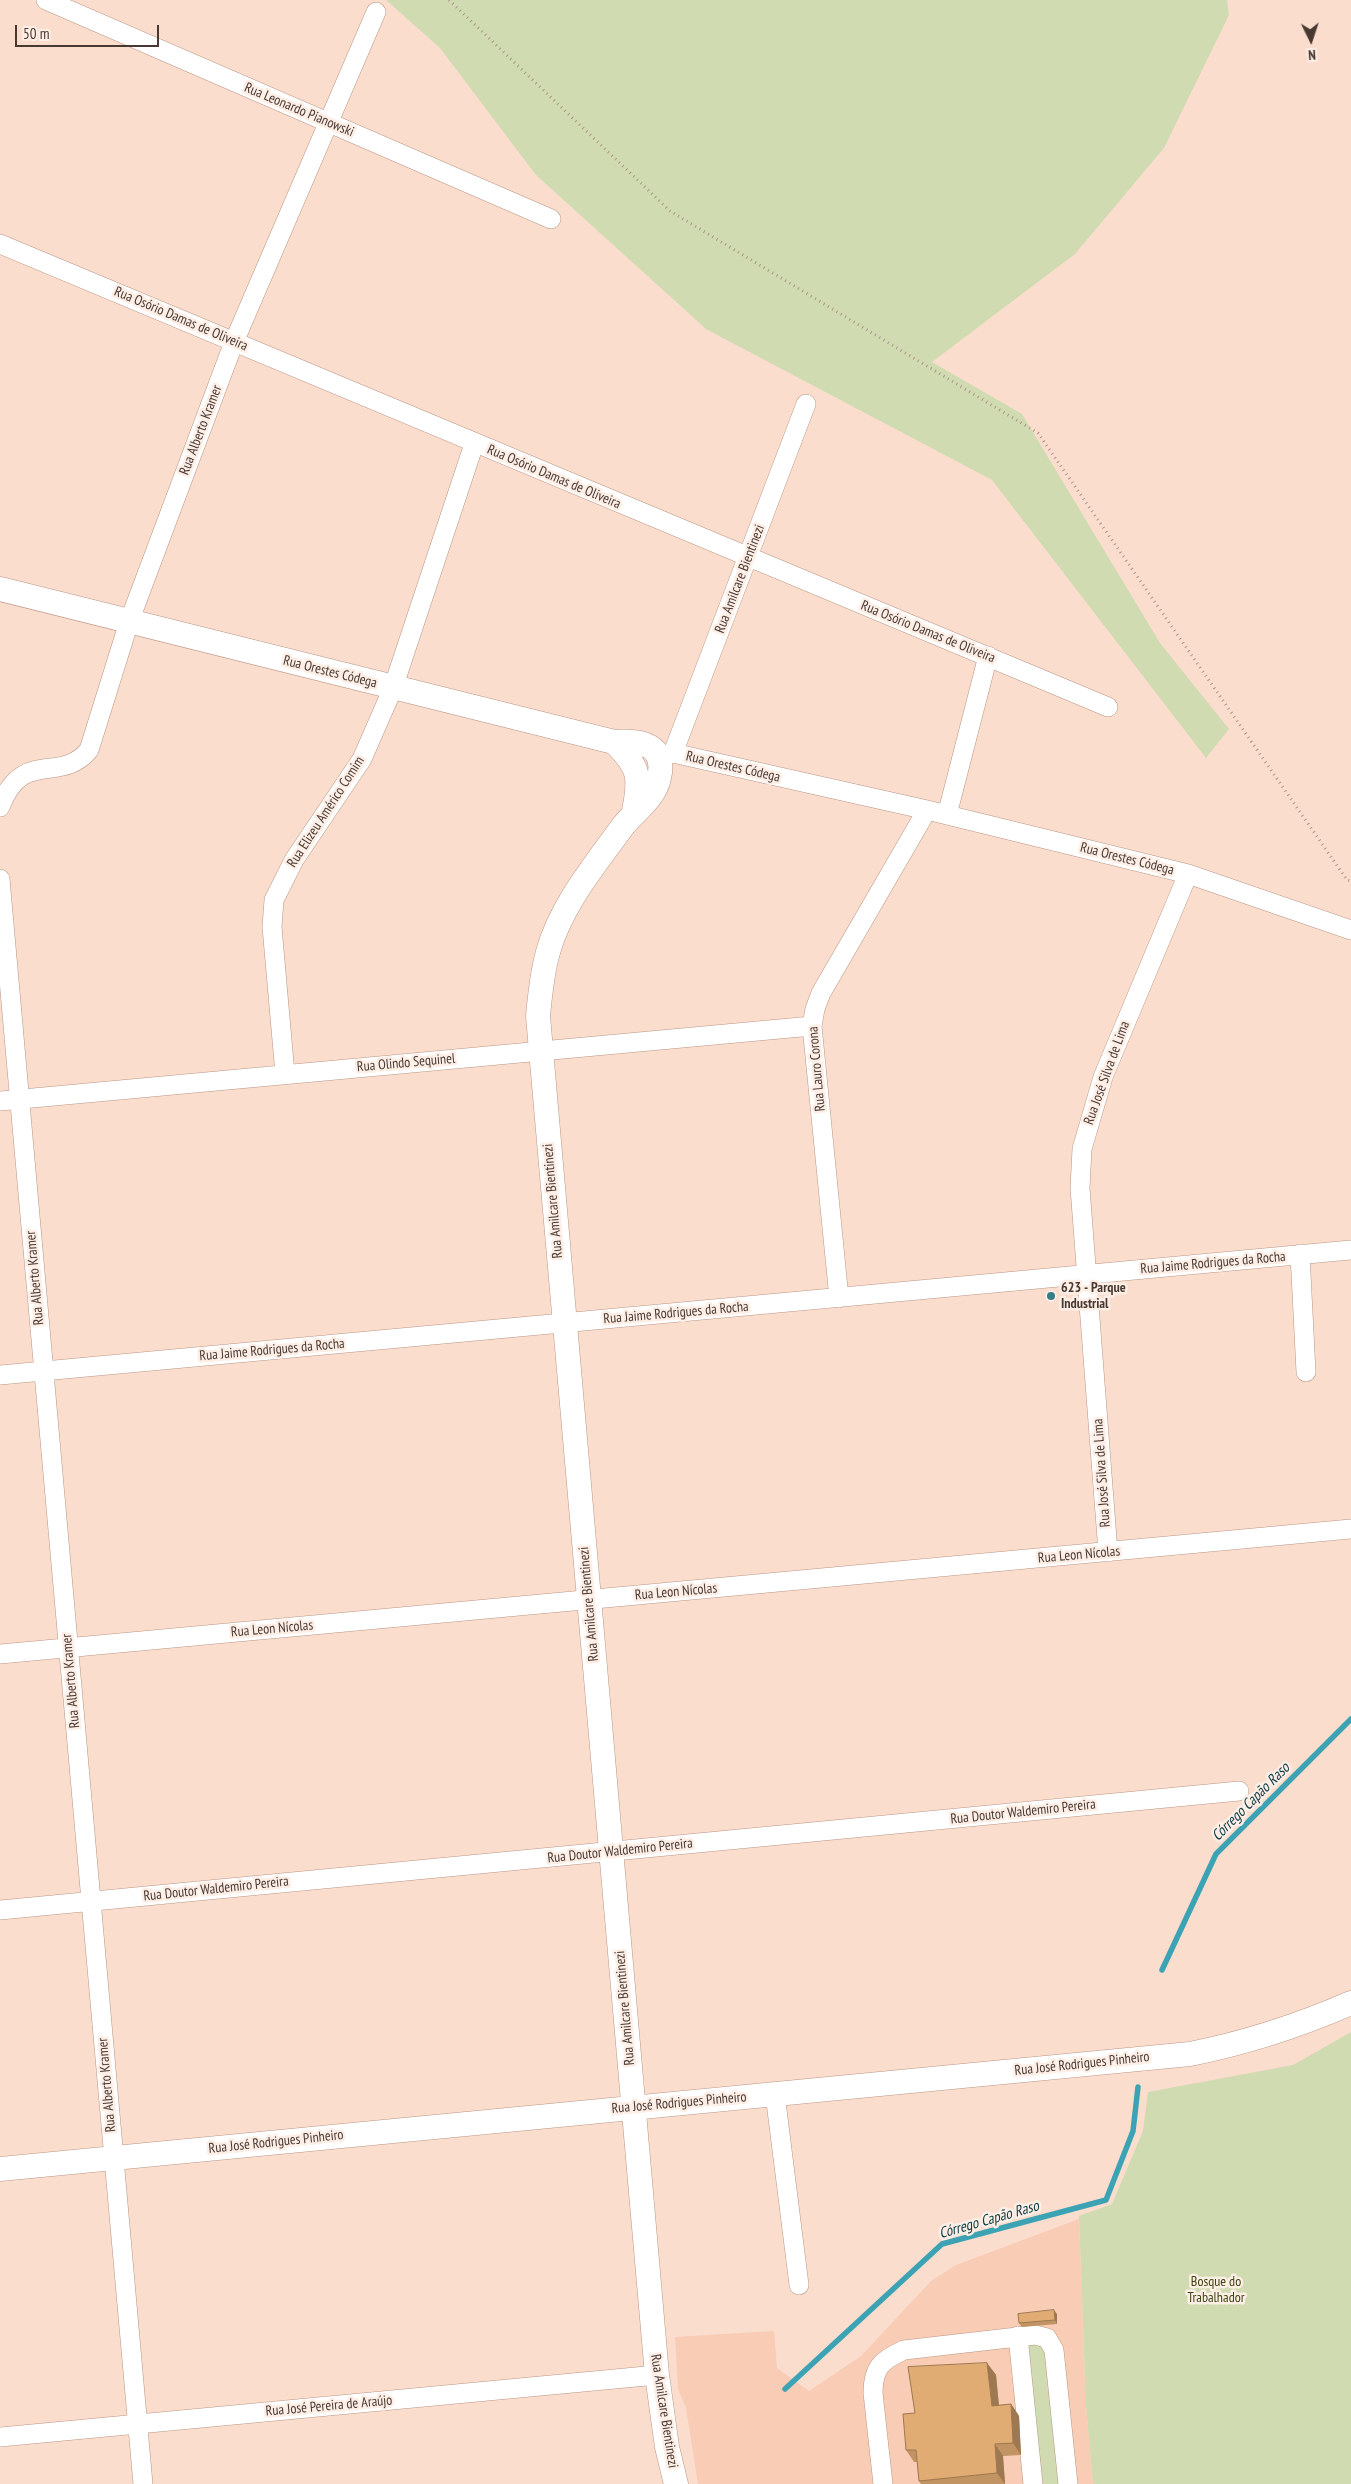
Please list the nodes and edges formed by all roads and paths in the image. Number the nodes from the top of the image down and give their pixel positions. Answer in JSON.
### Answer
{"nodes":[{"id":1,"x":46,"y":0,"type":"edge"},
{"id":2,"x":449,"y":0,"type":"edge"},
{"id":3,"x":376,"y":12,"type":"dead end"},
{"id":4,"x":327,"y":122,"type":"junction"},
{"id":5,"x":551,"y":219,"type":"dead end"},
{"id":6,"x":0,"y":244,"type":"edge"},
{"id":7,"x":234,"y":342,"type":"junction"},
{"id":8,"x":806,"y":404,"type":"dead end"},
{"id":9,"x":474,"y":444,"type":"junction"},
{"id":10,"x":748,"y":558,"type":"junction"},
{"id":11,"x":0,"y":589,"type":"edge"},
{"id":12,"x":129,"y":622,"type":"junction"},
{"id":13,"x":988,"y":656,"type":"junction"},
{"id":14,"x":393,"y":688,"type":"junction"},
{"id":15,"x":1108,"y":707,"type":"dead end"},
{"id":16,"x":614,"y":742,"type":"junction"},
{"id":17,"x":666,"y":755,"type":"junction"},
{"id":18,"x":0,"y":807,"type":"edge"},
{"id":19,"x":927,"y":810,"type":"junction"},
{"id":20,"x":634,"y":811,"type":"junction"},
{"id":21,"x":947,"y":815,"type":"junction"},
{"id":22,"x":1188,"y":874,"type":"junction"},
{"id":23,"x":0,"y":879,"type":"edge"},
{"id":24,"x":1351,"y":881,"type":"edge"},
{"id":25,"x":1351,"y":930,"type":"edge"},
{"id":26,"x":812,"y":1026,"type":"junction"},
{"id":27,"x":540,"y":1051,"type":"junction"},
{"id":28,"x":285,"y":1074,"type":"junction"},
{"id":29,"x":20,"y":1099,"type":"junction"},
{"id":30,"x":0,"y":1101,"type":"edge"},
{"id":31,"x":1351,"y":1250,"type":"edge"},
{"id":32,"x":1300,"y":1254,"type":"junction"},
{"id":33,"x":1086,"y":1274,"type":"junction"},
{"id":34,"x":839,"y":1298,"type":"junction"},
{"id":35,"x":564,"y":1323,"type":"junction"},
{"id":36,"x":44,"y":1371,"type":"junction"},
{"id":37,"x":1306,"y":1372,"type":"dead end"},
{"id":38,"x":0,"y":1376,"type":"edge"},
{"id":39,"x":1351,"y":1529,"type":"edge"},
{"id":40,"x":1108,"y":1552,"type":"junction"},
{"id":41,"x":588,"y":1600,"type":"junction"},
{"id":42,"x":68,"y":1648,"type":"junction"},
{"id":43,"x":0,"y":1654,"type":"edge"},
{"id":44,"x":1239,"y":1791,"type":"dead end"},
{"id":45,"x":611,"y":1852,"type":"junction"},
{"id":46,"x":91,"y":1902,"type":"junction"},
{"id":47,"x":0,"y":1910,"type":"edge"},
{"id":48,"x":1351,"y":2003,"type":"edge"},
{"id":49,"x":775,"y":2094,"type":"junction"},
{"id":50,"x":634,"y":2108,"type":"junction"},
{"id":51,"x":114,"y":2158,"type":"junction"},
{"id":52,"x":0,"y":2168,"type":"edge"},
{"id":53,"x":799,"y":2285,"type":"dead end"},
{"id":54,"x":1018,"y":2336,"type":"junction"},
{"id":55,"x":657,"y":2375,"type":"junction"},
{"id":56,"x":137,"y":2424,"type":"junction"},
{"id":57,"x":0,"y":2437,"type":"edge"},
{"id":58,"x":142,"y":2484,"type":"edge"},
{"id":59,"x":676,"y":2484,"type":"edge"},
{"id":60,"x":883,"y":2484,"type":"edge"},
{"id":61,"x":1033,"y":2484,"type":"edge"},
{"id":62,"x":1068,"y":2484,"type":"edge"}],
"edges":[{"from":1,"to":4,"type":"street","name":"Rua Leonardo Pianowski"},
{"from":2,"to":24,"type":"path"},
{"from":3,"to":4,"type":"street","name":"Rua Alberto Kramer"},
{"from":4,"to":5,"type":"street","name":"Rua Leonardo Pianowski"},
{"from":4,"to":7,"type":"street","name":"Rua Alberto Kramer"},
{"from":6,"to":7,"type":"street","name":"Rua Osório Damas de Oliveira"},
{"from":7,"to":9,"type":"street","name":"Rua Osório Damas de Oliveira"},
{"from":7,"to":12,"type":"street","name":"Rua Alberto Kramer"},
{"from":8,"to":10,"type":"street","name":"Rua Amilcare Bientinezi"},
{"from":9,"to":10,"type":"street","name":"Rua Osório Damas de Oliveira"},
{"from":9,"to":14,"type":"street","name":"Rua Elizeu Américo Comim"},
{"from":10,"to":13,"type":"street","name":"Rua Osório Damas de Oliveira"},
{"from":10,"to":17,"type":"street","name":"Rua Amilcare Bientinezi"},
{"from":11,"to":12,"type":"main road","name":"Rua Orestes Códega"},
{"from":12,"to":14,"type":"main road","name":"Rua Orestes Códega"},
{"from":12,"to":18,"type":"street","name":"Rua Alberto Kramer"},
{"from":13,"to":15,"type":"street","name":"Rua Osório Damas de Oliveira"},
{"from":13,"to":21,"type":"street"},
{"from":14,"to":16,"type":"main road","name":"Rua Orestes Códega"},
{"from":14,"to":28,"type":"street","name":"Rua Elizeu Américo Comim"},
{"from":16,"to":17,"type":"main road","name":"Rua Orestes Códega"},
{"from":16,"to":20,"type":"main road"},
{"from":17,"to":19,"type":"street","name":"Rua Orestes Códega"},
{"from":17,"to":20,"type":"main road","name":"Rua Amilcare Bientinezi"},
{"from":19,"to":21,"type":"street","name":"Rua Orestes Códega"},
{"from":19,"to":26,"type":"street","name":"Rua Lauro Corona"},
{"from":20,"to":27,"type":"main road","name":"Rua Amilcare Bientinezi"},
{"from":21,"to":22,"type":"street","name":"Rua Orestes Códega"},
{"from":22,"to":25,"type":"street","name":"Rua Orestes Códega"},
{"from":22,"to":33,"type":"street","name":"Rua José Silva de Lima"},
{"from":23,"to":29,"type":"street","name":"Rua Alberto Kramer"},
{"from":26,"to":27,"type":"street","name":"Rua Olindo Sequinel"},
{"from":26,"to":34,"type":"street","name":"Rua Lauro Corona"},
{"from":27,"to":28,"type":"street","name":"Rua Olindo Sequinel"},
{"from":27,"to":35,"type":"main road","name":"Rua Amilcare Bientinezi"},
{"from":28,"to":29,"type":"street","name":"Rua Olindo Sequinel"},
{"from":29,"to":30,"type":"street","name":"Rua Olindo Sequinel"},
{"from":29,"to":36,"type":"street","name":"Rua Alberto Kramer"},
{"from":31,"to":32,"type":"street","name":"Rua Jaime Rodrigues da Rocha"},
{"from":32,"to":33,"type":"street","name":"Rua Jaime Rodrigues da Rocha"},
{"from":32,"to":37,"type":"street"},
{"from":33,"to":34,"type":"street","name":"Rua Jaime Rodrigues da Rocha"},
{"from":33,"to":40,"type":"street","name":"Rua José Silva de Lima"},
{"from":34,"to":35,"type":"street","name":"Rua Jaime Rodrigues da Rocha"},
{"from":35,"to":36,"type":"street","name":"Rua Jaime Rodrigues da Rocha"},
{"from":35,"to":41,"type":"main road","name":"Rua Amilcare Bientinezi"},
{"from":36,"to":38,"type":"street","name":"Rua Jaime Rodrigues da Rocha"},
{"from":36,"to":42,"type":"street","name":"Rua Alberto Kramer"},
{"from":39,"to":40,"type":"street","name":"Rua Leon Nícolas"},
{"from":40,"to":41,"type":"street","name":"Rua Leon Nícolas"},
{"from":41,"to":42,"type":"street","name":"Rua Leon Nícolas"},
{"from":41,"to":45,"type":"main road","name":"Rua Amilcare Bientinezi"},
{"from":42,"to":43,"type":"street","name":"Rua Leon Nícolas"},
{"from":42,"to":46,"type":"street","name":"Rua Alberto Kramer"},
{"from":44,"to":45,"type":"street","name":"Rua Doutor Waldemiro Pereira"},
{"from":45,"to":46,"type":"street","name":"Rua Doutor Waldemiro Pereira"},
{"from":45,"to":50,"type":"main road","name":"Rua Amilcare Bientinezi"},
{"from":46,"to":47,"type":"street","name":"Rua Doutor Waldemiro Pereira"},
{"from":46,"to":51,"type":"street","name":"Rua Alberto Kramer"},
{"from":48,"to":49,"type":"main road","name":"Rua José Rodrigues Pinheiro"},
{"from":49,"to":50,"type":"main road","name":"Rua José Rodrigues Pinheiro"},
{"from":49,"to":53,"type":"street"},
{"from":50,"to":51,"type":"main road","name":"Rua José Rodrigues Pinheiro"},
{"from":50,"to":55,"type":"main road","name":"Rua Amilcare Bientinezi"},
{"from":51,"to":52,"type":"main road","name":"Rua José Rodrigues Pinheiro"},
{"from":51,"to":56,"type":"street","name":"Rua Alberto Kramer"},
{"from":54,"to":60,"type":"street"},
{"from":54,"to":61,"type":"street"},
{"from":54,"to":62,"type":"street"},
{"from":55,"to":56,"type":"street","name":"Rua José Pereira de Araújo"},
{"from":55,"to":59,"type":"main road","name":"Rua Amilcare Bientinezi"},
{"from":56,"to":57,"type":"street","name":"Rua José Pereira de Araújo"},
{"from":56,"to":58,"type":"street","name":"Rua Alberto Kramer"}]}
